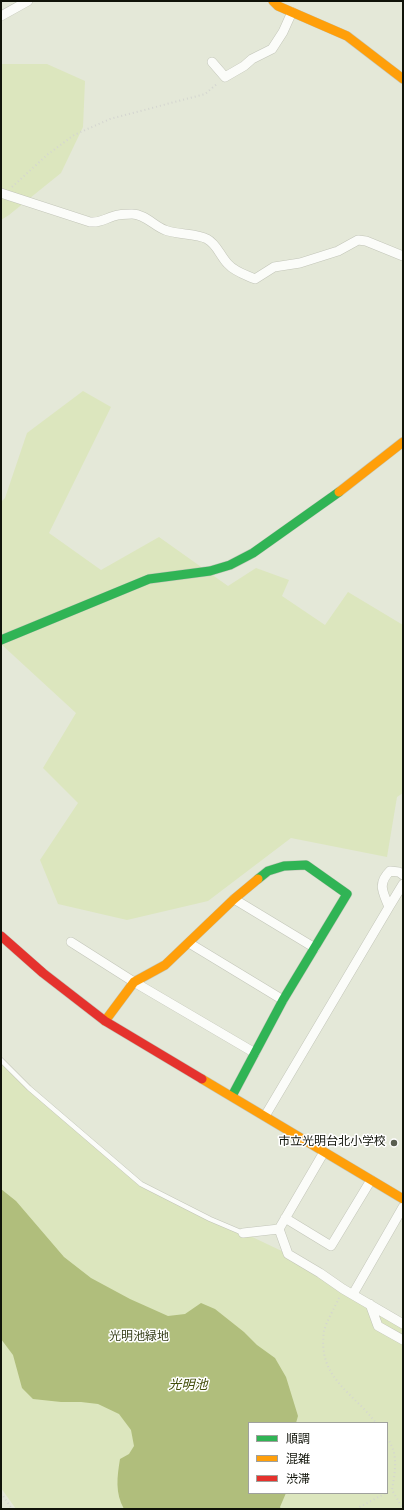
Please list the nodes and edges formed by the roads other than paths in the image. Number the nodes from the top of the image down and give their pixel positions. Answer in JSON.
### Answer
{"nodes":[{"id":1,"x":28,"y":1,"type":"edge"},
{"id":2,"x":273,"y":1,"type":"edge"},
{"id":3,"x":292,"y":12,"type":"junction"},
{"id":4,"x":1,"y":16,"type":"edge"},
{"id":5,"x":212,"y":62,"type":"dead end"},
{"id":6,"x":403,"y":79,"type":"edge"},
{"id":7,"x":3,"y":193,"type":"edge"},
{"id":8,"x":403,"y":256,"type":"edge"},
{"id":9,"x":403,"y":442,"type":"edge"},
{"id":10,"x":1,"y":640,"type":"edge"},
{"id":11,"x":403,"y":875,"type":"edge"},
{"id":12,"x":403,"y":884,"type":"edge"},
{"id":13,"x":234,"y":899,"type":"junction"},
{"id":14,"x":389,"y":908,"type":"junction"},
{"id":15,"x":1,"y":936,"type":"edge"},
{"id":16,"x":71,"y":942,"type":"dead end"},
{"id":17,"x":189,"y":943,"type":"junction"},
{"id":18,"x":315,"y":948,"type":"junction"},
{"id":19,"x":134,"y":982,"type":"junction"},
{"id":20,"x":283,"y":1000,"type":"junction"},
{"id":21,"x":106,"y":1021,"type":"junction"},
{"id":22,"x":255,"y":1053,"type":"junction"},
{"id":23,"x":1,"y":1060,"type":"edge"},
{"id":24,"x":232,"y":1096,"type":"junction"},
{"id":25,"x":265,"y":1116,"type":"junction"},
{"id":26,"x":324,"y":1152,"type":"junction"},
{"id":27,"x":371,"y":1180,"type":"junction"},
{"id":28,"x":403,"y":1199,"type":"edge"},
{"id":29,"x":403,"y":1207,"type":"edge"},
{"id":30,"x":285,"y":1218,"type":"junction"},
{"id":31,"x":279,"y":1229,"type":"junction"},
{"id":32,"x":243,"y":1233,"type":"joint"},
{"id":33,"x":353,"y":1294,"type":"junction"},
{"id":34,"x":370,"y":1304,"type":"junction"},
{"id":35,"x":403,"y":1324,"type":"edge"},
{"id":36,"x":403,"y":1340,"type":"edge"}],
"edges":[{"from":1,"to":4,"type":"street"},
{"from":2,"to":3,"type":"street"},
{"from":3,"to":5,"type":"street"},
{"from":3,"to":6,"type":"street"},
{"from":7,"to":8,"type":"street"},
{"from":9,"to":10,"type":"street"},
{"from":11,"to":14,"type":"street"},
{"from":12,"to":14,"type":"street"},
{"from":13,"to":17,"type":"street"},
{"from":13,"to":18,"type":"street"},
{"from":13,"to":18,"type":"street"},
{"from":14,"to":25,"type":"street"},
{"from":15,"to":21,"type":"street"},
{"from":16,"to":19,"type":"street"},
{"from":17,"to":19,"type":"street"},
{"from":17,"to":20,"type":"street"},
{"from":18,"to":20,"type":"street"},
{"from":19,"to":21,"type":"street"},
{"from":19,"to":22,"type":"street"},
{"from":20,"to":22,"type":"street"},
{"from":21,"to":24,"type":"street"},
{"from":22,"to":24,"type":"street"},
{"from":23,"to":32,"type":"lane"},
{"from":24,"to":25,"type":"street"},
{"from":25,"to":26,"type":"street"},
{"from":26,"to":27,"type":"street"},
{"from":26,"to":30,"type":"street"},
{"from":27,"to":28,"type":"street"},
{"from":27,"to":30,"type":"street"},
{"from":29,"to":33,"type":"street"},
{"from":30,"to":31,"type":"street"},
{"from":31,"to":32,"type":"street"},
{"from":31,"to":33,"type":"street"},
{"from":33,"to":34,"type":"street"},
{"from":34,"to":35,"type":"street"},
{"from":34,"to":36,"type":"street"}]}
